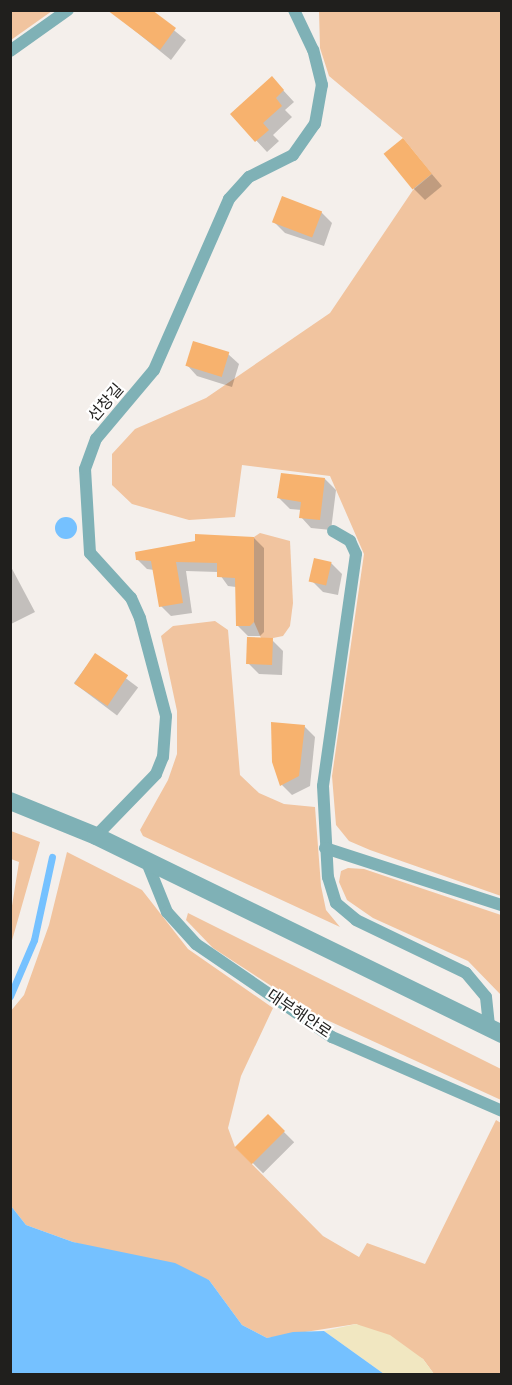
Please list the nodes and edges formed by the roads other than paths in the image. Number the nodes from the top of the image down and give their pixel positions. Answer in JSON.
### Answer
{"nodes":[{"id":1,"x":68,"y":10,"type":"edge"},
{"id":2,"x":294,"y":10,"type":"edge"},
{"id":3,"x":10,"y":51,"type":"edge"},
{"id":4,"x":333,"y":531,"type":"dead end"},
{"id":5,"x":10,"y":801,"type":"edge"},
{"id":6,"x":96,"y":836,"type":"junction"},
{"id":7,"x":325,"y":848,"type":"junction"},
{"id":8,"x":146,"y":860,"type":"junction"},
{"id":9,"x":501,"y":905,"type":"edge"},
{"id":10,"x":495,"y":1031,"type":"edge"},
{"id":11,"x":501,"y":1111,"type":"edge"}],
"edges":[{"from":1,"to":3,"type":"lane"},
{"from":2,"to":6,"type":"lane","name":"선창길"},
{"from":4,"to":7,"type":"lane"},
{"from":5,"to":6,"type":"street"},
{"from":6,"to":8,"type":"street"},
{"from":7,"to":9,"type":"lane"},
{"from":7,"to":10,"type":"lane"},
{"from":8,"to":10,"type":"street"},
{"from":8,"to":11,"type":"lane","name":"대부해안로"}]}
